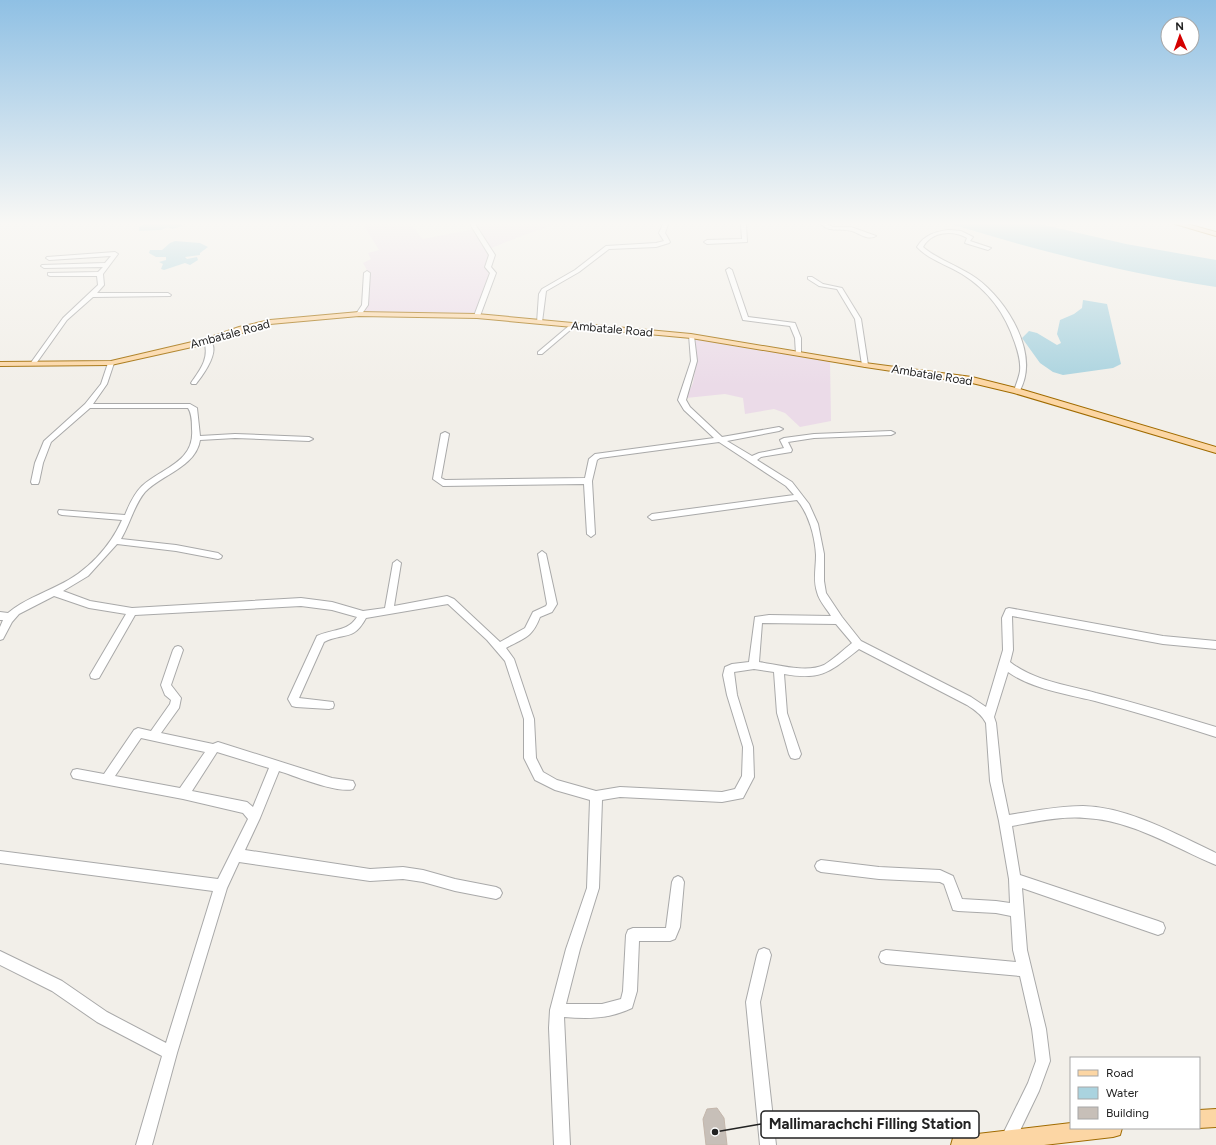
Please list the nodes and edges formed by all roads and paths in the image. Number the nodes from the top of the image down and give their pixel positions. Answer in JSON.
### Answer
{"nodes":[{"id":1,"x":100,"y":277,"type":"edge"},
{"id":2,"x":367,"y":277,"type":"edge"},
{"id":3,"x":490,"y":277,"type":"edge"},
{"id":4,"x":566,"y":277,"type":"edge"},
{"id":5,"x":731,"y":277,"type":"edge"},
{"id":6,"x":970,"y":277,"type":"edge"},
{"id":7,"x":810,"y":278,"type":"dead end"},
{"id":8,"x":92,"y":295,"type":"junction"},
{"id":9,"x":168,"y":295,"type":"dead end"},
{"id":10,"x":359,"y":314,"type":"junction"},
{"id":11,"x":477,"y":316,"type":"junction"},
{"id":12,"x":539,"y":322,"type":"junction"},
{"id":13,"x":572,"y":326,"type":"junction"},
{"id":14,"x":691,"y":336,"type":"junction"},
{"id":15,"x":207,"y":341,"type":"junction"},
{"id":16,"x":540,"y":353,"type":"dead end"},
{"id":17,"x":799,"y":354,"type":"junction"},
{"id":18,"x":111,"y":363,"type":"junction"},
{"id":19,"x":0,"y":364,"type":"edge"},
{"id":20,"x":33,"y":364,"type":"junction"},
{"id":21,"x":865,"y":365,"type":"junction"},
{"id":22,"x":194,"y":383,"type":"dead end"},
{"id":23,"x":1017,"y":391,"type":"junction"},
{"id":24,"x":88,"y":406,"type":"junction"},
{"id":25,"x":779,"y":429,"type":"dead end"},
{"id":26,"x":891,"y":433,"type":"dead end"},
{"id":27,"x":445,"y":434,"type":"dead end"},
{"id":28,"x":196,"y":438,"type":"junction"},
{"id":29,"x":309,"y":439,"type":"dead end"},
{"id":30,"x":720,"y":440,"type":"junction"},
{"id":31,"x":1216,"y":450,"type":"edge"},
{"id":32,"x":752,"y":460,"type":"junction"},
{"id":33,"x":588,"y":481,"type":"junction"},
{"id":34,"x":34,"y":482,"type":"dead end"},
{"id":35,"x":800,"y":497,"type":"junction"},
{"id":36,"x":62,"y":512,"type":"dead end"},
{"id":37,"x":652,"y":517,"type":"dead end"},
{"id":38,"x":127,"y":518,"type":"junction"},
{"id":39,"x":591,"y":534,"type":"dead end"},
{"id":40,"x":113,"y":541,"type":"junction"},
{"id":41,"x":542,"y":554,"type":"dead end"},
{"id":42,"x":218,"y":556,"type":"dead end"},
{"id":43,"x":397,"y":563,"type":"dead end"},
{"id":44,"x":54,"y":592,"type":"junction"},
{"id":45,"x":389,"y":609,"type":"junction"},
{"id":46,"x":132,"y":612,"type":"junction"},
{"id":47,"x":363,"y":615,"type":"junction"},
{"id":48,"x":0,"y":616,"type":"edge"},
{"id":49,"x":10,"y":617,"type":"junction"},
{"id":50,"x":838,"y":620,"type":"junction"},
{"id":51,"x":0,"y":636,"type":"edge"},
{"id":52,"x":858,"y":644,"type":"junction"},
{"id":53,"x":1216,"y":645,"type":"edge"},
{"id":54,"x":500,"y":647,"type":"junction"},
{"id":55,"x":178,"y":650,"type":"dead end"},
{"id":56,"x":1005,"y":664,"type":"junction"},
{"id":57,"x":754,"y":665,"type":"junction"},
{"id":58,"x":779,"y":669,"type":"junction"},
{"id":59,"x":95,"y":675,"type":"dead end"},
{"id":60,"x":329,"y":704,"type":"dead end"},
{"id":61,"x":989,"y":716,"type":"junction"},
{"id":62,"x":1216,"y":732,"type":"edge"},
{"id":63,"x":154,"y":736,"type":"junction"},
{"id":64,"x":213,"y":750,"type":"junction"},
{"id":65,"x":795,"y":754,"type":"dead end"},
{"id":66,"x":274,"y":766,"type":"junction"},
{"id":67,"x":77,"y":774,"type":"dead end"},
{"id":68,"x":107,"y":779,"type":"junction"},
{"id":69,"x":349,"y":785,"type":"dead end"},
{"id":70,"x":183,"y":794,"type":"junction"},
{"id":71,"x":596,"y":796,"type":"junction"},
{"id":72,"x":254,"y":818,"type":"junction"},
{"id":73,"x":1005,"y":821,"type":"junction"},
{"id":74,"x":236,"y":854,"type":"junction"},
{"id":75,"x":0,"y":857,"type":"edge"},
{"id":76,"x":1216,"y":859,"type":"edge"},
{"id":77,"x":821,"y":866,"type":"dead end"},
{"id":78,"x":1015,"y":879,"type":"junction"},
{"id":79,"x":678,"y":882,"type":"dead end"},
{"id":80,"x":221,"y":886,"type":"junction"},
{"id":81,"x":496,"y":893,"type":"dead end"},
{"id":82,"x":1017,"y":911,"type":"junction"},
{"id":83,"x":1158,"y":928,"type":"dead end"},
{"id":84,"x":764,"y":955,"type":"dead end"},
{"id":85,"x":886,"y":957,"type":"dead end"},
{"id":86,"x":0,"y":958,"type":"edge"},
{"id":87,"x":1025,"y":970,"type":"junction"},
{"id":88,"x":557,"y":1010,"type":"junction"},
{"id":89,"x":170,"y":1053,"type":"junction"},
{"id":90,"x":1216,"y":1118,"type":"edge"},
{"id":91,"x":1200,"y":1119,"type":"edge"},
{"id":92,"x":1103,"y":1129,"type":"edge"},
{"id":93,"x":1009,"y":1138,"type":"junction"},
{"id":94,"x":983,"y":1144,"type":"edge"},
{"id":95,"x":144,"y":1145,"type":"edge"},
{"id":96,"x":562,"y":1145,"type":"edge"},
{"id":97,"x":768,"y":1145,"type":"edge"},
{"id":98,"x":960,"y":1145,"type":"edge"}],
"edges":[{"from":1,"to":8,"type":"street"},
{"from":2,"to":10,"type":"street"},
{"from":3,"to":11,"type":"street"},
{"from":4,"to":12,"type":"street"},
{"from":5,"to":17,"type":"street"},
{"from":6,"to":23,"type":"street"},
{"from":7,"to":21,"type":"street"},
{"from":8,"to":9,"type":"street"},
{"from":8,"to":20,"type":"street"},
{"from":10,"to":11,"type":"main road","name":"Ambatale Road"},
{"from":10,"to":15,"type":"main road","name":"Ambatale Road"},
{"from":11,"to":12,"type":"main road","name":"Ambatale Road"},
{"from":12,"to":13,"type":"main road","name":"Ambatale Road"},
{"from":13,"to":14,"type":"main road","name":"Ambatale Road"},
{"from":13,"to":16,"type":"street"},
{"from":14,"to":17,"type":"main road","name":"Ambatale Road"},
{"from":14,"to":30,"type":"street"},
{"from":15,"to":18,"type":"main road","name":"Ambatale Road"},
{"from":15,"to":22,"type":"street"},
{"from":17,"to":21,"type":"main road","name":"Ambatale Road"},
{"from":18,"to":20,"type":"main road","name":"Ambatale Road"},
{"from":18,"to":24,"type":"street"},
{"from":19,"to":20,"type":"main road","name":"Ambatale Road"},
{"from":21,"to":23,"type":"main road","name":"Ambatale Road"},
{"from":23,"to":31,"type":"main road","name":"Ambatale Road"},
{"from":24,"to":28,"type":"street"},
{"from":24,"to":34,"type":"street"},
{"from":25,"to":30,"type":"street"},
{"from":26,"to":32,"type":"street"},
{"from":27,"to":33,"type":"street"},
{"from":28,"to":29,"type":"street"},
{"from":28,"to":38,"type":"street"},
{"from":30,"to":32,"type":"street"},
{"from":30,"to":33,"type":"street"},
{"from":32,"to":35,"type":"street"},
{"from":33,"to":39,"type":"street"},
{"from":35,"to":37,"type":"street"},
{"from":35,"to":50,"type":"street"},
{"from":36,"to":38,"type":"street"},
{"from":38,"to":40,"type":"street"},
{"from":40,"to":42,"type":"street"},
{"from":40,"to":44,"type":"street"},
{"from":41,"to":54,"type":"street"},
{"from":43,"to":45,"type":"street"},
{"from":44,"to":46,"type":"street"},
{"from":44,"to":49,"type":"street"},
{"from":45,"to":47,"type":"street"},
{"from":45,"to":54,"type":"street"},
{"from":46,"to":47,"type":"street"},
{"from":46,"to":59,"type":"street"},
{"from":47,"to":60,"type":"street"},
{"from":48,"to":49,"type":"street"},
{"from":49,"to":51,"type":"street"},
{"from":50,"to":52,"type":"street"},
{"from":50,"to":57,"type":"street"},
{"from":52,"to":58,"type":"street"},
{"from":52,"to":61,"type":"street"},
{"from":53,"to":56,"type":"street"},
{"from":54,"to":71,"type":"street"},
{"from":55,"to":63,"type":"street"},
{"from":56,"to":61,"type":"street"},
{"from":56,"to":62,"type":"street"},
{"from":57,"to":58,"type":"street"},
{"from":57,"to":71,"type":"street"},
{"from":58,"to":65,"type":"street"},
{"from":61,"to":73,"type":"street"},
{"from":63,"to":64,"type":"street"},
{"from":63,"to":68,"type":"street"},
{"from":64,"to":66,"type":"street"},
{"from":64,"to":70,"type":"street"},
{"from":66,"to":69,"type":"street"},
{"from":66,"to":72,"type":"street"},
{"from":67,"to":68,"type":"street"},
{"from":68,"to":70,"type":"street"},
{"from":70,"to":72,"type":"street"},
{"from":71,"to":88,"type":"street"},
{"from":72,"to":74,"type":"street"},
{"from":73,"to":76,"type":"street"},
{"from":73,"to":78,"type":"street"},
{"from":74,"to":80,"type":"street"},
{"from":74,"to":81,"type":"street"},
{"from":75,"to":80,"type":"street"},
{"from":77,"to":82,"type":"street"},
{"from":78,"to":82,"type":"street"},
{"from":78,"to":83,"type":"street"},
{"from":79,"to":88,"type":"street"},
{"from":80,"to":89,"type":"street"},
{"from":82,"to":87,"type":"street"},
{"from":84,"to":97,"type":"street"},
{"from":85,"to":87,"type":"street"},
{"from":86,"to":89,"type":"street"},
{"from":87,"to":93,"type":"street"},
{"from":88,"to":96,"type":"street"},
{"from":89,"to":95,"type":"street"},
{"from":90,"to":91,"type":"main road"},
{"from":92,"to":93,"type":"main road"},
{"from":93,"to":94,"type":"main road"},
{"from":94,"to":98,"type":"main road"}]}
